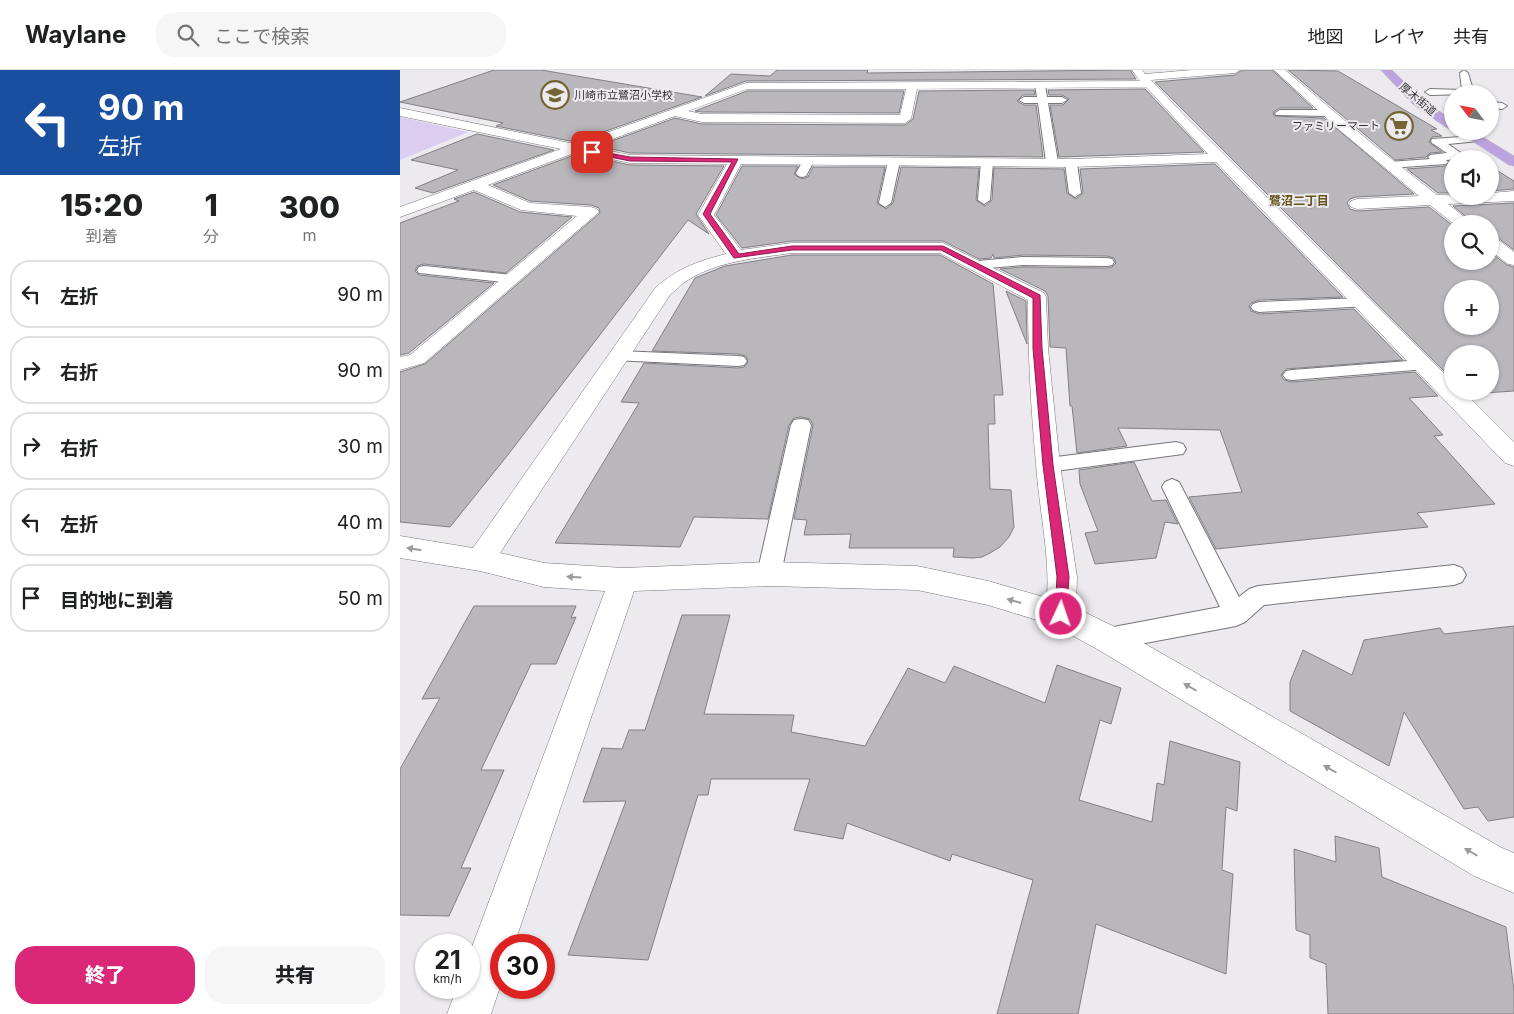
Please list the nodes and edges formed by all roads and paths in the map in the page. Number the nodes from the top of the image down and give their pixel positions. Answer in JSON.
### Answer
{"nodes":[{"id":1,"x":1235,"y":70,"type":"edge"},
{"id":2,"x":1280,"y":70,"type":"edge"},
{"id":3,"x":1386,"y":70,"type":"edge"},
{"id":4,"x":1464,"y":74,"type":"dead end"},
{"id":5,"x":756,"y":75,"type":"dead end"},
{"id":6,"x":1144,"y":77,"type":"edge"},
{"id":7,"x":1040,"y":85,"type":"junction"},
{"id":8,"x":746,"y":86,"type":"junction"},
{"id":9,"x":912,"y":86,"type":"junction"},
{"id":10,"x":1427,"y":89,"type":"joint"},
{"id":11,"x":1024,"y":100,"type":"dead end"},
{"id":12,"x":1042,"y":100,"type":"junction"},
{"id":13,"x":1062,"y":100,"type":"dead end"},
{"id":14,"x":1444,"y":100,"type":"edge"},
{"id":15,"x":1499,"y":106,"type":"edge"},
{"id":16,"x":1502,"y":106,"type":"dead end"},
{"id":17,"x":400,"y":112,"type":"edge"},
{"id":18,"x":673,"y":112,"type":"junction"},
{"id":19,"x":1280,"y":113,"type":"dead end"},
{"id":20,"x":1327,"y":113,"type":"junction"},
{"id":21,"x":1444,"y":120,"type":"edge"},
{"id":22,"x":1390,"y":133,"type":"dead end"},
{"id":23,"x":1446,"y":140,"type":"edge"},
{"id":24,"x":1487,"y":140,"type":"edge"},
{"id":25,"x":1495,"y":140,"type":"edge"},
{"id":26,"x":1439,"y":141,"type":"junction"},
{"id":27,"x":1514,"y":147,"type":"edge"},
{"id":28,"x":572,"y":149,"type":"junction"},
{"id":29,"x":1221,"y":158,"type":"junction"},
{"id":30,"x":736,"y":160,"type":"junction"},
{"id":31,"x":894,"y":161,"type":"junction"},
{"id":32,"x":987,"y":162,"type":"junction"},
{"id":33,"x":1052,"y":162,"type":"junction"},
{"id":34,"x":1071,"y":162,"type":"junction"},
{"id":35,"x":1514,"y":162,"type":"edge"},
{"id":36,"x":1388,"y":164,"type":"junction"},
{"id":37,"x":475,"y":185,"type":"junction"},
{"id":38,"x":1075,"y":193,"type":"dead end"},
{"id":39,"x":1514,"y":196,"type":"edge"},
{"id":40,"x":984,"y":200,"type":"dead end"},
{"id":41,"x":1432,"y":200,"type":"junction"},
{"id":42,"x":885,"y":203,"type":"dead end"},
{"id":43,"x":1357,"y":204,"type":"joint"},
{"id":44,"x":1307,"y":208,"type":"dead end"},
{"id":45,"x":400,"y":212,"type":"edge"},
{"id":46,"x":1453,"y":215,"type":"edge"},
{"id":47,"x":1499,"y":249,"type":"edge"},
{"id":48,"x":737,"y":257,"type":"junction"},
{"id":49,"x":1514,"y":260,"type":"edge"},
{"id":50,"x":1107,"y":262,"type":"dead end"},
{"id":51,"x":977,"y":265,"type":"junction"},
{"id":52,"x":424,"y":270,"type":"dead end"},
{"id":53,"x":512,"y":279,"type":"junction"},
{"id":54,"x":1362,"y":303,"type":"junction"},
{"id":55,"x":1259,"y":307,"type":"dead end"},
{"id":56,"x":619,"y":356,"type":"junction"},
{"id":57,"x":738,"y":361,"type":"dead end"},
{"id":58,"x":400,"y":364,"type":"edge"},
{"id":59,"x":1422,"y":365,"type":"junction"},
{"id":60,"x":1292,"y":375,"type":"dead end"},
{"id":61,"x":801,"y":425,"type":"dead end"},
{"id":62,"x":1176,"y":449,"type":"dead end"},
{"id":63,"x":1514,"y":457,"type":"edge"},
{"id":64,"x":1048,"y":465,"type":"junction"},
{"id":65,"x":1172,"y":487,"type":"dead end"},
{"id":66,"x":400,"y":547,"type":"edge"},
{"id":67,"x":480,"y":560,"type":"junction"},
{"id":68,"x":769,"y":574,"type":"junction"},
{"id":69,"x":1454,"y":575,"type":"dead end"},
{"id":70,"x":623,"y":580,"type":"junction"},
{"id":71,"x":1061,"y":614,"type":"junction"},
{"id":72,"x":1236,"y":615,"type":"junction"},
{"id":73,"x":1108,"y":639,"type":"junction"},
{"id":74,"x":1514,"y":874,"type":"edge"},
{"id":75,"x":469,"y":1014,"type":"edge"}],
"edges":[{"from":1,"to":6,"type":"street"},
{"from":2,"to":20,"type":"street"},
{"from":3,"to":21,"type":"highway","name":"厚木街道"},
{"from":4,"to":10,"type":"lane"},
{"from":5,"to":8,"type":"street"},
{"from":6,"to":7,"type":"street"},
{"from":6,"to":29,"type":"street"},
{"from":7,"to":9,"type":"street"},
{"from":7,"to":12,"type":"lane"},
{"from":8,"to":9,"type":"street"},
{"from":8,"to":18,"type":"street"},
{"from":9,"to":18,"type":"street"},
{"from":10,"to":14,"type":"highway","name":"厚木街道"},
{"from":11,"to":12,"type":"lane"},
{"from":12,"to":13,"type":"lane"},
{"from":12,"to":33,"type":"lane"},
{"from":15,"to":16,"type":"lane"},
{"from":17,"to":28,"type":"street"},
{"from":18,"to":28,"type":"street"},
{"from":19,"to":20,"type":"lane"},
{"from":20,"to":36,"type":"street"},
{"from":22,"to":26,"type":"path"},
{"from":23,"to":26,"type":"lane"},
{"from":24,"to":35,"type":"highway"},
{"from":25,"to":27,"type":"highway"},
{"from":26,"to":36,"type":"lane"},
{"from":28,"to":30,"type":"street"},
{"from":28,"to":37,"type":"street"},
{"from":29,"to":34,"type":"street"},
{"from":29,"to":54,"type":"street"},
{"from":30,"to":31,"type":"street"},
{"from":30,"to":48,"type":"street"},
{"from":31,"to":32,"type":"street"},
{"from":31,"to":42,"type":"lane"},
{"from":32,"to":33,"type":"street"},
{"from":32,"to":40,"type":"lane"},
{"from":33,"to":34,"type":"street"},
{"from":34,"to":38,"type":"lane"},
{"from":36,"to":41,"type":"street"},
{"from":37,"to":45,"type":"street"},
{"from":37,"to":53,"type":"street"},
{"from":39,"to":41,"type":"street"},
{"from":41,"to":43,"type":"street"},
{"from":41,"to":46,"type":"street"},
{"from":43,"to":44,"type":"path"},
{"from":47,"to":49,"type":"street"},
{"from":48,"to":51,"type":"street"},
{"from":48,"to":56,"type":"street"},
{"from":50,"to":51,"type":"lane"},
{"from":51,"to":64,"type":"street"},
{"from":52,"to":53,"type":"lane"},
{"from":53,"to":58,"type":"street"},
{"from":54,"to":55,"type":"lane"},
{"from":54,"to":59,"type":"street"},
{"from":56,"to":57,"type":"lane"},
{"from":56,"to":67,"type":"street"},
{"from":59,"to":60,"type":"lane"},
{"from":59,"to":63,"type":"street"},
{"from":61,"to":68,"type":"lane"},
{"from":62,"to":64,"type":"lane"},
{"from":64,"to":71,"type":"street"},
{"from":65,"to":72,"type":"lane"},
{"from":67,"to":66,"type":"street","one_way":true},
{"from":70,"to":67,"type":"street","one_way":true},
{"from":68,"to":70,"type":"street"},
{"from":71,"to":68,"type":"street","one_way":true},
{"from":69,"to":72,"type":"lane"},
{"from":70,"to":75,"type":"street"},
{"from":71,"to":73,"type":"street"},
{"from":72,"to":73,"type":"lane"},
{"from":74,"to":73,"type":"street","one_way":true}]}
